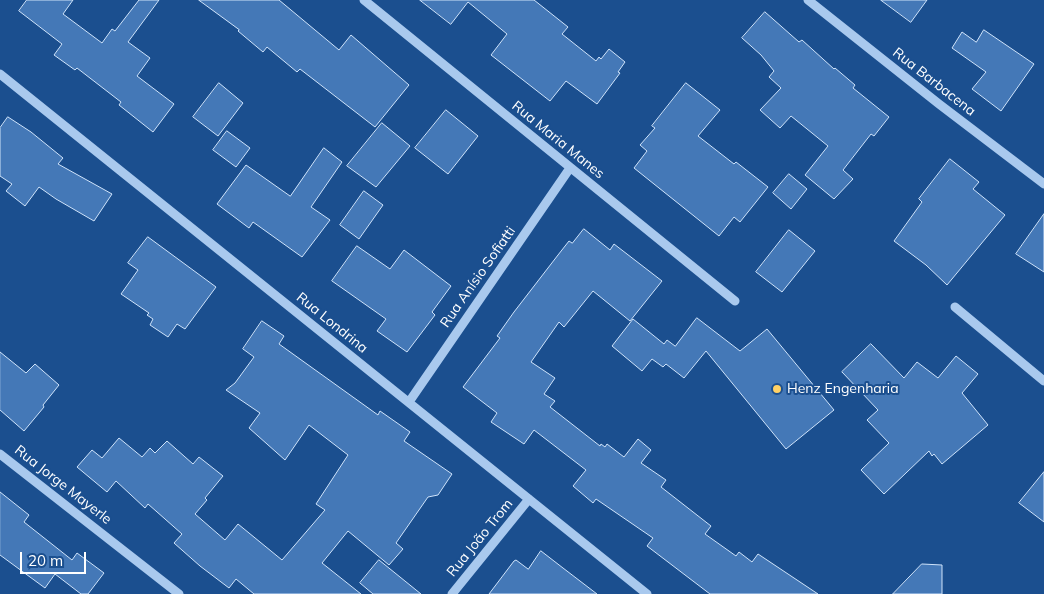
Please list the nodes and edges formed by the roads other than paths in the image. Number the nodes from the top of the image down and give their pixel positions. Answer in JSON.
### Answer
{"nodes":[{"id":1,"x":364,"y":0,"type":"edge"},
{"id":2,"x":808,"y":0,"type":"edge"},
{"id":3,"x":0,"y":74,"type":"edge"},
{"id":4,"x":570,"y":168,"type":"junction"},
{"id":5,"x":1044,"y":184,"type":"edge"},
{"id":6,"x":735,"y":301,"type":"dead end"},
{"id":7,"x":955,"y":307,"type":"dead end"},
{"id":8,"x":1044,"y":381,"type":"edge"},
{"id":9,"x":409,"y":402,"type":"junction"},
{"id":10,"x":0,"y":454,"type":"edge"},
{"id":11,"x":529,"y":499,"type":"junction"},
{"id":12,"x":179,"y":594,"type":"edge"},
{"id":13,"x":452,"y":594,"type":"edge"},
{"id":14,"x":647,"y":594,"type":"edge"}],
"edges":[{"from":1,"to":4,"type":"street","name":"Rua Maria Manes"},
{"from":2,"to":5,"type":"street","name":"Rua Barbacena"},
{"from":3,"to":9,"type":"street","name":"Rua Londrina"},
{"from":4,"to":6,"type":"street","name":"Rua Maria Manes"},
{"from":4,"to":9,"type":"street","name":"Rua Anísio Sofiatti"},
{"from":7,"to":8,"type":"street"},
{"from":9,"to":11,"type":"street","name":"Rua Londrina"},
{"from":10,"to":12,"type":"street","name":"Rua Jorge Mayerle"},
{"from":11,"to":13,"type":"street","name":"Rua João Trom"},
{"from":11,"to":14,"type":"street","name":"Rua Londrina"}]}
